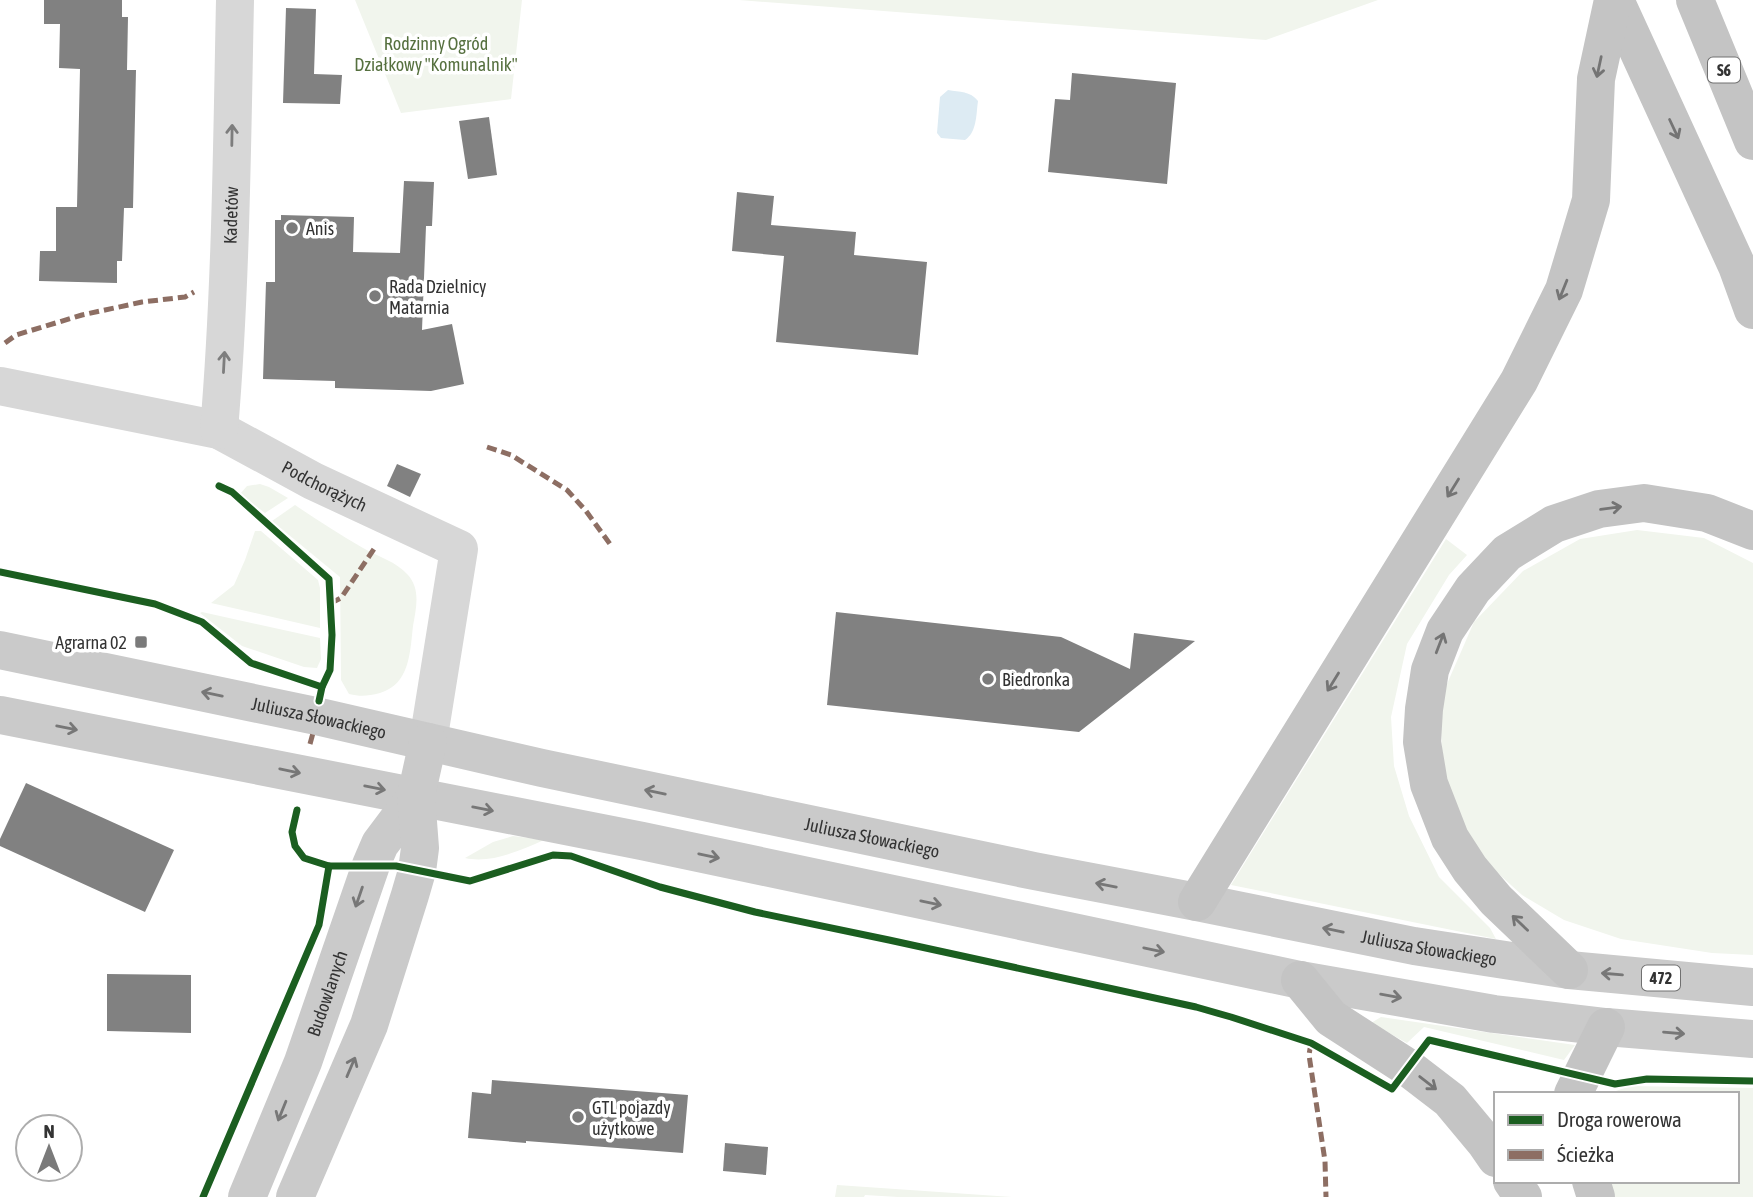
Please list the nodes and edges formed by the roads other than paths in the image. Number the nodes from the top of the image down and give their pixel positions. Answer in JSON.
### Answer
{"nodes":[{"id":1,"x":235,"y":0,"type":"edge"},
{"id":2,"x":1614,"y":0,"type":"edge"},
{"id":3,"x":1695,"y":0,"type":"edge"},
{"id":4,"x":1753,"y":141,"type":"edge"},
{"id":5,"x":1753,"y":310,"type":"edge"},
{"id":6,"x":0,"y":386,"type":"edge"},
{"id":7,"x":219,"y":430,"type":"junction"},
{"id":8,"x":1753,"y":531,"type":"edge"},
{"id":9,"x":0,"y":650,"type":"edge"},
{"id":10,"x":0,"y":715,"type":"edge"},
{"id":11,"x":428,"y":741,"type":"junction"},
{"id":12,"x":416,"y":796,"type":"junction"},
{"id":13,"x":1197,"y":902,"type":"junction"},
{"id":14,"x":1569,"y":970,"type":"junction"},
{"id":15,"x":1300,"y":981,"type":"junction"},
{"id":16,"x":1753,"y":986,"type":"edge"},
{"id":17,"x":1606,"y":1027,"type":"junction"},
{"id":18,"x":1753,"y":1039,"type":"edge"},
{"id":19,"x":1574,"y":1092,"type":"edge"},
{"id":20,"x":1494,"y":1155,"type":"edge"},
{"id":21,"x":247,"y":1197,"type":"edge"},
{"id":22,"x":295,"y":1197,"type":"edge"}],
"edges":[{"from":7,"to":1,"type":"street","name":"Kadetów","one_way":true},
{"from":2,"to":5,"type":"highway","one_way":true},
{"from":2,"to":13,"type":"highway","one_way":true},
{"from":3,"to":4,"type":"highway","number":"S6"},
{"from":6,"to":7,"type":"street","name":"Podchorążych"},
{"from":7,"to":11,"type":"street","name":"Podchorążych"},
{"from":14,"to":8,"type":"highway","one_way":true},
{"from":11,"to":9,"type":"main road","name":"Juliusza Słowackiego","number":"472","one_way":true},
{"from":10,"to":12,"type":"main road","one_way":true},
{"from":11,"to":12,"type":"main road","name":"Budowlanych"},
{"from":13,"to":11,"type":"main road","name":"Juliusza Słowackiego","number":"472","one_way":true},
{"from":12,"to":15,"type":"main road","one_way":true},
{"from":12,"to":21,"type":"main road","name":"Budowlanych","one_way":true},
{"from":22,"to":12,"type":"main road","name":"Budowlanych","one_way":true},
{"from":14,"to":13,"type":"main road","name":"Juliusza Słowackiego","number":"472","one_way":true},
{"from":16,"to":14,"type":"main road","name":"Juliusza Słowackiego","number":"472","one_way":true},
{"from":15,"to":17,"type":"main road","one_way":true},
{"from":15,"to":20,"type":"highway","one_way":true},
{"from":17,"to":18,"type":"main road","one_way":true},
{"from":17,"to":19,"type":"highway"}]}
